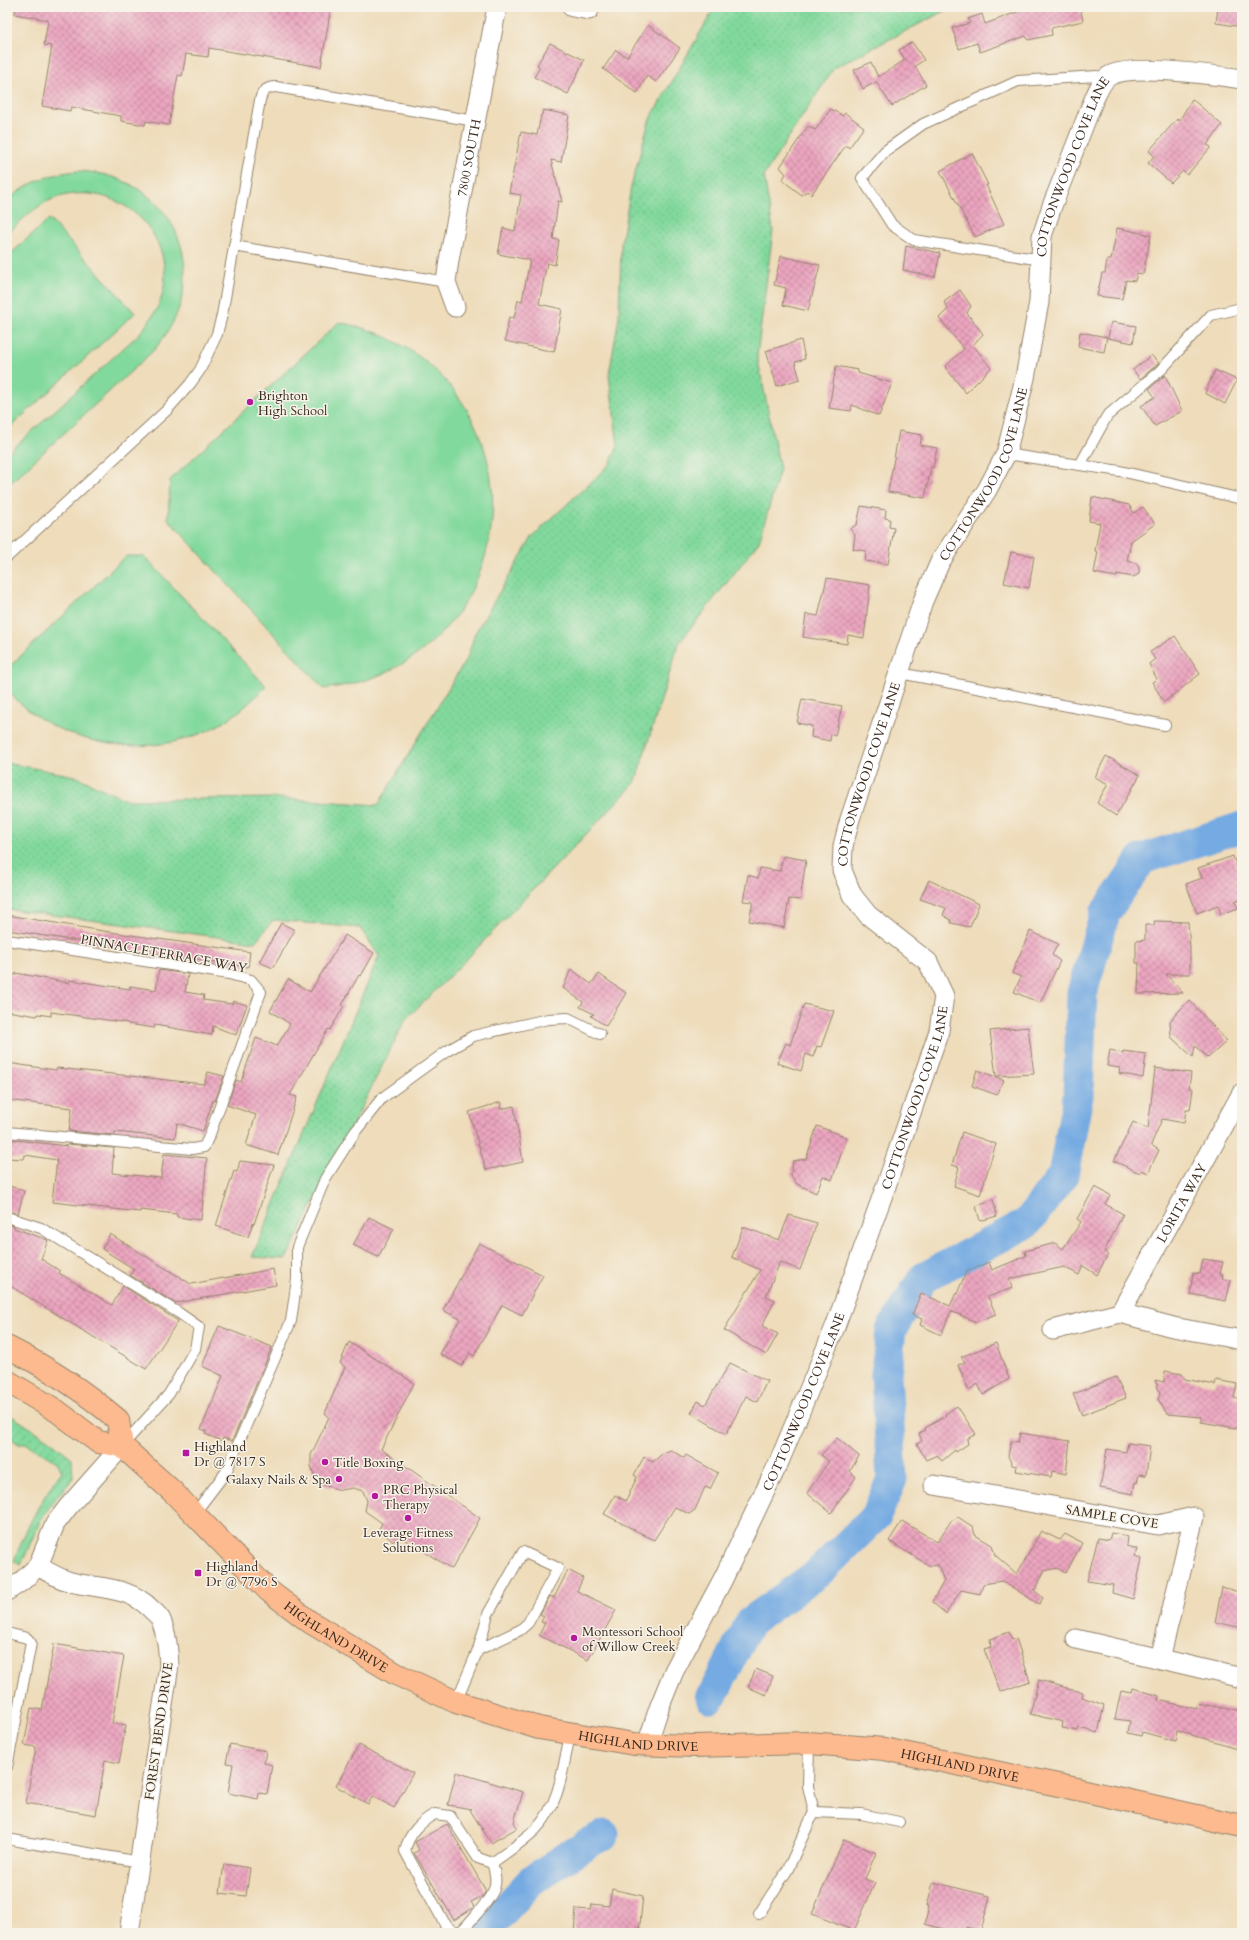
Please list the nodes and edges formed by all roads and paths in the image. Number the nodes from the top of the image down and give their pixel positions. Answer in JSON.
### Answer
{"nodes":[{"id":1,"x":497,"y":7,"type":"edge"},
{"id":2,"x":1242,"y":79,"type":"edge"},
{"id":3,"x":1103,"y":82,"type":"junction"},
{"id":4,"x":475,"y":121,"type":"junction"},
{"id":5,"x":234,"y":246,"type":"junction"},
{"id":6,"x":1042,"y":260,"type":"junction"},
{"id":7,"x":446,"y":282,"type":"junction"},
{"id":8,"x":455,"y":307,"type":"dead end"},
{"id":9,"x":1242,"y":308,"type":"edge"},
{"id":10,"x":1006,"y":454,"type":"junction"},
{"id":11,"x":1080,"y":465,"type":"junction"},
{"id":12,"x":1242,"y":499,"type":"edge"},
{"id":13,"x":7,"y":557,"type":"edge"},
{"id":14,"x":900,"y":672,"type":"junction"},
{"id":15,"x":1165,"y":725,"type":"dead end"},
{"id":16,"x":7,"y":940,"type":"edge"},
{"id":17,"x":600,"y":1034,"type":"dead end"},
{"id":18,"x":1240,"y":1100,"type":"edge"},
{"id":19,"x":7,"y":1132,"type":"edge"},
{"id":20,"x":7,"y":1217,"type":"edge"},
{"id":21,"x":1120,"y":1314,"type":"junction"},
{"id":22,"x":1053,"y":1330,"type":"dead end"},
{"id":23,"x":1242,"y":1340,"type":"edge"},
{"id":24,"x":7,"y":1347,"type":"edge"},
{"id":25,"x":7,"y":1381,"type":"edge"},
{"id":26,"x":122,"y":1446,"type":"junction"},
{"id":27,"x":934,"y":1485,"type":"dead end"},
{"id":28,"x":194,"y":1514,"type":"junction"},
{"id":29,"x":38,"y":1566,"type":"junction"},
{"id":30,"x":7,"y":1591,"type":"edge"},
{"id":31,"x":7,"y":1633,"type":"edge"},
{"id":32,"x":1076,"y":1639,"type":"dead end"},
{"id":33,"x":478,"y":1650,"type":"junction"},
{"id":34,"x":1160,"y":1659,"type":"junction"},
{"id":35,"x":1242,"y":1678,"type":"edge"},
{"id":36,"x":456,"y":1702,"type":"junction"},
{"id":37,"x":570,"y":1734,"type":"junction"},
{"id":38,"x":809,"y":1743,"type":"junction"},
{"id":39,"x":647,"y":1745,"type":"junction"},
{"id":40,"x":7,"y":1767,"type":"edge"},
{"id":41,"x":814,"y":1812,"type":"junction"},
{"id":42,"x":899,"y":1822,"type":"dead end"},
{"id":43,"x":1242,"y":1826,"type":"edge"},
{"id":44,"x":7,"y":1839,"type":"edge"},
{"id":45,"x":140,"y":1862,"type":"junction"},
{"id":46,"x":492,"y":1863,"type":"junction"},
{"id":47,"x":759,"y":1914,"type":"dead end"},
{"id":48,"x":129,"y":1933,"type":"edge"}],
"edges":[{"from":1,"to":4,"type":"street","name":"7800 SOUTH"},
{"from":2,"to":3,"type":"street","name":"COTTONWOOD COVE LANE"},
{"from":3,"to":6,"type":"street","name":"COTTONWOOD COVE LANE"},
{"from":3,"to":6,"type":"lane"},
{"from":4,"to":5,"type":"lane"},
{"from":4,"to":7,"type":"street","name":"7800 SOUTH"},
{"from":5,"to":7,"type":"lane"},
{"from":5,"to":13,"type":"lane"},
{"from":6,"to":10,"type":"street","name":"COTTONWOOD COVE LANE"},
{"from":7,"to":8,"type":"street","name":"7800 SOUTH"},
{"from":9,"to":11,"type":"lane"},
{"from":10,"to":11,"type":"lane"},
{"from":10,"to":14,"type":"street","name":"COTTONWOOD COVE LANE"},
{"from":11,"to":12,"type":"lane"},
{"from":14,"to":15,"type":"lane"},
{"from":14,"to":39,"type":"street","name":"COTTONWOOD COVE LANE"},
{"from":16,"to":19,"type":"lane","name":"PINNACLETERRACE WAY"},
{"from":17,"to":28,"type":"lane"},
{"from":18,"to":21,"type":"street","name":"LORITA WAY"},
{"from":20,"to":26,"type":"lane"},
{"from":21,"to":22,"type":"street"},
{"from":21,"to":23,"type":"street"},
{"from":24,"to":26,"type":"main road"},
{"from":25,"to":26,"type":"main road"},
{"from":26,"to":28,"type":"main road","name":"HIGHLAND DRIVE"},
{"from":26,"to":29,"type":"street"},
{"from":27,"to":34,"type":"street","name":"SAMPLE COVE"},
{"from":28,"to":36,"type":"main road","name":"HIGHLAND DRIVE"},
{"from":29,"to":30,"type":"street"},
{"from":29,"to":45,"type":"street","name":"FOREST BEND DRIVE"},
{"from":31,"to":40,"type":"lane"},
{"from":32,"to":34,"type":"street"},
{"from":33,"to":33,"type":"lane"},
{"from":33,"to":36,"type":"lane"},
{"from":34,"to":35,"type":"street"},
{"from":36,"to":37,"type":"main road","name":"HIGHLAND DRIVE"},
{"from":37,"to":39,"type":"main road","name":"HIGHLAND DRIVE"},
{"from":37,"to":46,"type":"lane"},
{"from":38,"to":39,"type":"main road","name":"HIGHLAND DRIVE"},
{"from":38,"to":41,"type":"lane"},
{"from":38,"to":43,"type":"main road","name":"HIGHLAND DRIVE"},
{"from":41,"to":42,"type":"lane"},
{"from":41,"to":47,"type":"lane"},
{"from":44,"to":45,"type":"lane"},
{"from":45,"to":48,"type":"street","name":"FOREST BEND DRIVE"},
{"from":46,"to":46,"type":"lane"}]}
